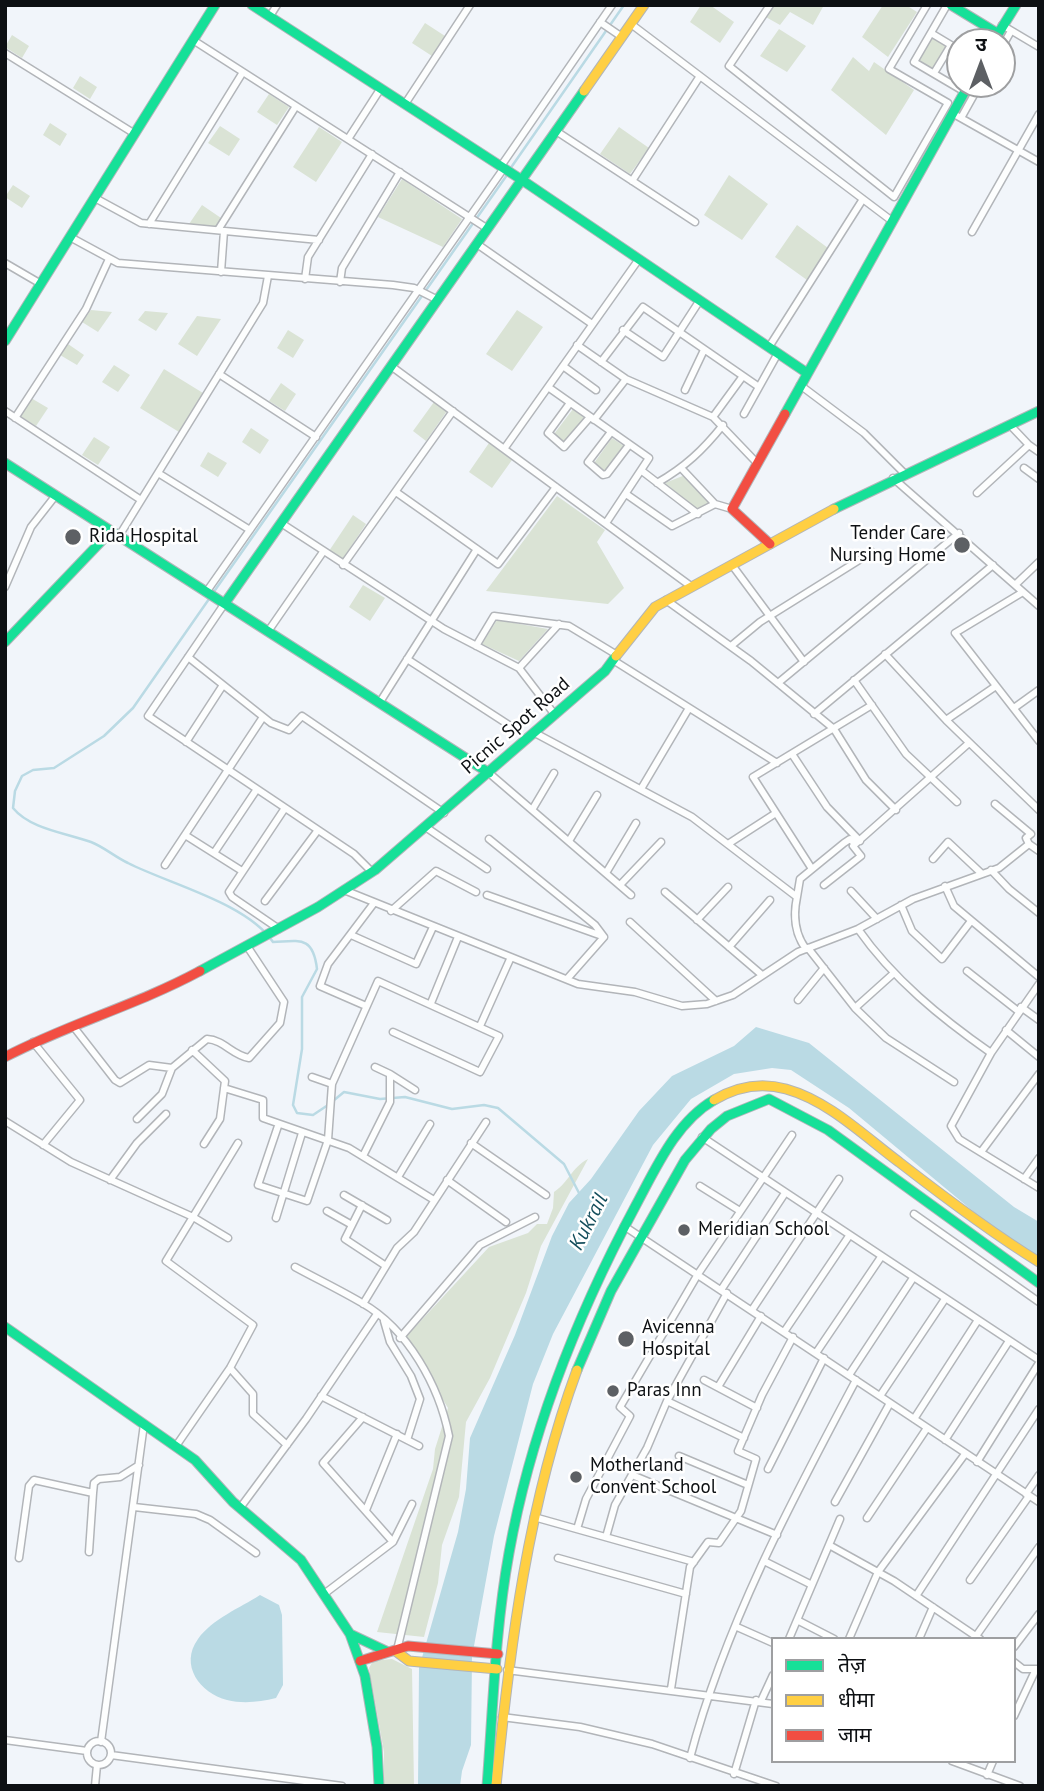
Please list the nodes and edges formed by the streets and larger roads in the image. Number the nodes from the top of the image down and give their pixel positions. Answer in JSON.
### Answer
{"nodes":[{"id":1,"x":215,"y":5,"type":"edge"},
{"id":2,"x":253,"y":5,"type":"edge"},
{"id":3,"x":277,"y":5,"type":"edge"},
{"id":4,"x":470,"y":5,"type":"edge"},
{"id":5,"x":612,"y":5,"type":"edge"},
{"id":6,"x":644,"y":5,"type":"edge"},
{"id":7,"x":770,"y":5,"type":"edge"},
{"id":8,"x":927,"y":5,"type":"edge"},
{"id":9,"x":949,"y":5,"type":"edge"},
{"id":10,"x":1016,"y":5,"type":"edge"},
{"id":11,"x":270,"y":16,"type":"junction"},
{"id":12,"x":631,"y":24,"type":"junction"},
{"id":13,"x":606,"y":26,"type":"junction"},
{"id":14,"x":992,"y":28,"type":"edge"},
{"id":15,"x":1004,"y":28,"type":"edge"},
{"id":16,"x":931,"y":33,"type":"junction"},
{"id":17,"x":622,"y":37,"type":"junction"},
{"id":18,"x":1016,"y":39,"type":"edge"},
{"id":19,"x":193,"y":40,"type":"junction"},
{"id":20,"x":1039,"y":47,"type":"edge"},
{"id":21,"x":5,"y":53,"type":"edge"},
{"id":22,"x":243,"y":72,"type":"junction"},
{"id":23,"x":934,"y":74,"type":"junction"},
{"id":24,"x":700,"y":76,"type":"junction"},
{"id":25,"x":946,"y":79,"type":"edge"},
{"id":26,"x":381,"y":88,"type":"junction"},
{"id":27,"x":963,"y":98,"type":"edge"},
{"id":28,"x":970,"y":98,"type":"edge"},
{"id":29,"x":405,"y":104,"type":"junction"},
{"id":30,"x":296,"y":106,"type":"junction"},
{"id":31,"x":1039,"y":114,"type":"edge"},
{"id":32,"x":956,"y":116,"type":"junction"},
{"id":33,"x":556,"y":131,"type":"junction"},
{"id":34,"x":135,"y":134,"type":"junction"},
{"id":35,"x":348,"y":139,"type":"junction"},
{"id":36,"x":1017,"y":149,"type":"junction"},
{"id":37,"x":372,"y":155,"type":"junction"},
{"id":38,"x":1039,"y":162,"type":"edge"},
{"id":39,"x":506,"y":169,"type":"junction"},
{"id":40,"x":400,"y":173,"type":"junction"},
{"id":41,"x":522,"y":180,"type":"junction"},
{"id":42,"x":632,"y":181,"type":"junction"},
{"id":43,"x":95,"y":198,"type":"junction"},
{"id":44,"x":863,"y":199,"type":"junction"},
{"id":45,"x":473,"y":219,"type":"junction"},
{"id":46,"x":892,"y":221,"type":"junction"},
{"id":47,"x":695,"y":222,"type":"dead end"},
{"id":48,"x":149,"y":224,"type":"junction"},
{"id":49,"x":488,"y":229,"type":"junction"},
{"id":50,"x":221,"y":231,"type":"junction"},
{"id":51,"x":972,"y":232,"type":"dead end"},
{"id":52,"x":70,"y":237,"type":"junction"},
{"id":53,"x":318,"y":240,"type":"junction"},
{"id":54,"x":477,"y":244,"type":"junction"},
{"id":55,"x":109,"y":259,"type":"junction"},
{"id":56,"x":639,"y":259,"type":"junction"},
{"id":57,"x":5,"y":263,"type":"edge"},
{"id":58,"x":221,"y":272,"type":"junction"},
{"id":59,"x":268,"y":276,"type":"junction"},
{"id":60,"x":305,"y":279,"type":"junction"},
{"id":61,"x":341,"y":282,"type":"junction"},
{"id":62,"x":41,"y":284,"type":"junction"},
{"id":63,"x":422,"y":292,"type":"junction"},
{"id":64,"x":438,"y":300,"type":"junction"},
{"id":65,"x":700,"y":300,"type":"junction"},
{"id":66,"x":592,"y":324,"type":"junction"},
{"id":67,"x":623,"y":330,"type":"junction"},
{"id":68,"x":679,"y":332,"type":"junction"},
{"id":69,"x":5,"y":341,"type":"edge"},
{"id":70,"x":577,"y":345,"type":"junction"},
{"id":71,"x":769,"y":347,"type":"junction"},
{"id":72,"x":704,"y":350,"type":"junction"},
{"id":73,"x":778,"y":353,"type":"junction"},
{"id":74,"x":601,"y":362,"type":"junction"},
{"id":75,"x":391,"y":366,"type":"junction"},
{"id":76,"x":562,"y":366,"type":"junction"},
{"id":77,"x":807,"y":373,"type":"junction"},
{"id":78,"x":219,"y":374,"type":"junction"},
{"id":79,"x":743,"y":376,"type":"junction"},
{"id":80,"x":626,"y":379,"type":"junction"},
{"id":81,"x":800,"y":385,"type":"junction"},
{"id":82,"x":548,"y":387,"type":"junction"},
{"id":83,"x":758,"y":387,"type":"junction"},
{"id":84,"x":596,"y":390,"type":"dead end"},
{"id":85,"x":685,"y":390,"type":"dead end"},
{"id":86,"x":570,"y":403,"type":"junction"},
{"id":87,"x":5,"y":411,"type":"edge"},
{"id":88,"x":453,"y":411,"type":"junction"},
{"id":89,"x":1039,"y":411,"type":"edge"},
{"id":90,"x":744,"y":414,"type":"dead end"},
{"id":91,"x":713,"y":417,"type":"junction"},
{"id":92,"x":15,"y":418,"type":"junction"},
{"id":93,"x":592,"y":418,"type":"junction"},
{"id":94,"x":723,"y":425,"type":"junction"},
{"id":95,"x":1010,"y":425,"type":"junction"},
{"id":96,"x":611,"y":432,"type":"junction"},
{"id":97,"x":316,"y":437,"type":"junction"},
{"id":98,"x":629,"y":445,"type":"junction"},
{"id":99,"x":1029,"y":445,"type":"junction"},
{"id":100,"x":504,"y":449,"type":"junction"},
{"id":101,"x":1039,"y":452,"type":"edge"},
{"id":102,"x":5,"y":463,"type":"edge"},
{"id":103,"x":757,"y":463,"type":"junction"},
{"id":104,"x":1024,"y":468,"type":"dead end"},
{"id":105,"x":682,"y":469,"type":"junction"},
{"id":106,"x":642,"y":471,"type":"junction"},
{"id":107,"x":158,"y":473,"type":"junction"},
{"id":108,"x":904,"y":474,"type":"junction"},
{"id":109,"x":894,"y":478,"type":"junction"},
{"id":110,"x":1039,"y":479,"type":"edge"},
{"id":111,"x":657,"y":483,"type":"junction"},
{"id":112,"x":556,"y":487,"type":"junction"},
{"id":113,"x":396,"y":492,"type":"junction"},
{"id":114,"x":977,"y":493,"type":"dead end"},
{"id":115,"x":626,"y":494,"type":"junction"},
{"id":116,"x":56,"y":495,"type":"junction"},
{"id":117,"x":141,"y":500,"type":"junction"},
{"id":118,"x":715,"y":504,"type":"junction"},
{"id":119,"x":732,"y":509,"type":"junction"},
{"id":120,"x":698,"y":514,"type":"junction"},
{"id":121,"x":281,"y":523,"type":"junction"},
{"id":122,"x":606,"y":523,"type":"junction"},
{"id":123,"x":250,"y":530,"type":"junction"},
{"id":124,"x":115,"y":533,"type":"junction"},
{"id":125,"x":959,"y":534,"type":"junction"},
{"id":126,"x":770,"y":544,"type":"junction"},
{"id":127,"x":477,"y":550,"type":"junction"},
{"id":128,"x":323,"y":552,"type":"junction"},
{"id":129,"x":872,"y":552,"type":"dead end"},
{"id":130,"x":1039,"y":562,"type":"edge"},
{"id":131,"x":343,"y":565,"type":"junction"},
{"id":132,"x":732,"y":565,"type":"junction"},
{"id":133,"x":993,"y":565,"type":"junction"},
{"id":134,"x":1015,"y":585,"type":"junction"},
{"id":135,"x":5,"y":587,"type":"edge"},
{"id":136,"x":692,"y":587,"type":"junction"},
{"id":137,"x":1023,"y":592,"type":"junction"},
{"id":138,"x":211,"y":593,"type":"junction"},
{"id":139,"x":666,"y":600,"type":"junction"},
{"id":140,"x":225,"y":603,"type":"junction"},
{"id":141,"x":1039,"y":606,"type":"edge"},
{"id":142,"x":769,"y":616,"type":"junction"},
{"id":143,"x":432,"y":621,"type":"junction"},
{"id":144,"x":559,"y":624,"type":"junction"},
{"id":145,"x":269,"y":631,"type":"junction"},
{"id":146,"x":5,"y":642,"type":"edge"},
{"id":147,"x":476,"y":646,"type":"junction"},
{"id":148,"x":731,"y":646,"type":"junction"},
{"id":149,"x":885,"y":654,"type":"junction"},
{"id":150,"x":188,"y":657,"type":"junction"},
{"id":151,"x":615,"y":657,"type":"junction"},
{"id":152,"x":407,"y":659,"type":"junction"},
{"id":153,"x":804,"y":662,"type":"junction"},
{"id":154,"x":519,"y":668,"type":"junction"},
{"id":155,"x":854,"y":680,"type":"junction"},
{"id":156,"x":778,"y":683,"type":"junction"},
{"id":157,"x":223,"y":685,"type":"junction"},
{"id":158,"x":996,"y":686,"type":"junction"},
{"id":159,"x":1039,"y":690,"type":"edge"},
{"id":160,"x":380,"y":702,"type":"junction"},
{"id":161,"x":872,"y":705,"type":"junction"},
{"id":162,"x":689,"y":708,"type":"junction"},
{"id":163,"x":1014,"y":709,"type":"junction"},
{"id":164,"x":814,"y":714,"type":"junction"},
{"id":165,"x":555,"y":715,"type":"junction"},
{"id":166,"x":263,"y":717,"type":"junction"},
{"id":167,"x":946,"y":720,"type":"junction"},
{"id":168,"x":512,"y":727,"type":"dead end"},
{"id":169,"x":834,"y":729,"type":"junction"},
{"id":170,"x":535,"y":733,"type":"junction"},
{"id":171,"x":1039,"y":741,"type":"edge"},
{"id":172,"x":186,"y":742,"type":"junction"},
{"id":173,"x":969,"y":743,"type":"junction"},
{"id":174,"x":792,"y":754,"type":"junction"},
{"id":175,"x":777,"y":763,"type":"junction"},
{"id":176,"x":228,"y":770,"type":"junction"},
{"id":177,"x":489,"y":773,"type":"junction"},
{"id":178,"x":554,"y":773,"type":"dead end"},
{"id":179,"x":933,"y":776,"type":"junction"},
{"id":180,"x":257,"y":789,"type":"junction"},
{"id":181,"x":641,"y":789,"type":"junction"},
{"id":182,"x":597,"y":795,"type":"dead end"},
{"id":183,"x":957,"y":802,"type":"dead end"},
{"id":184,"x":995,"y":804,"type":"dead end"},
{"id":185,"x":285,"y":808,"type":"junction"},
{"id":186,"x":532,"y":810,"type":"junction"},
{"id":187,"x":897,"y":810,"type":"junction"},
{"id":188,"x":1039,"y":810,"type":"edge"},
{"id":189,"x":444,"y":813,"type":"junction"},
{"id":190,"x":776,"y":813,"type":"junction"},
{"id":191,"x":636,"y":823,"type":"dead end"},
{"id":192,"x":427,"y":828,"type":"junction"},
{"id":193,"x":318,"y":830,"type":"junction"},
{"id":194,"x":185,"y":835,"type":"junction"},
{"id":195,"x":489,"y":839,"type":"dead end"},
{"id":196,"x":569,"y":841,"type":"junction"},
{"id":197,"x":661,"y":842,"type":"dead end"},
{"id":198,"x":857,"y":843,"type":"junction"},
{"id":199,"x":728,"y":844,"type":"junction"},
{"id":200,"x":1029,"y":844,"type":"junction"},
{"id":201,"x":1039,"y":851,"type":"edge"},
{"id":202,"x":214,"y":853,"type":"junction"},
{"id":203,"x":933,"y":859,"type":"dead end"},
{"id":204,"x":165,"y":865,"type":"dead end"},
{"id":205,"x":487,"y":869,"type":"dead end"},
{"id":206,"x":812,"y":869,"type":"junction"},
{"id":207,"x":991,"y":870,"type":"junction"},
{"id":208,"x":242,"y":871,"type":"junction"},
{"id":209,"x":372,"y":872,"type":"junction"},
{"id":210,"x":606,"y":873,"type":"junction"},
{"id":211,"x":981,"y":873,"type":"junction"},
{"id":212,"x":620,"y":885,"type":"junction"},
{"id":213,"x":824,"y":885,"type":"dead end"},
{"id":214,"x":945,"y":886,"type":"junction"},
{"id":215,"x":728,"y":887,"type":"dead end"},
{"id":216,"x":344,"y":890,"type":"junction"},
{"id":217,"x":850,"y":891,"type":"dead end"},
{"id":218,"x":475,"y":892,"type":"dead end"},
{"id":219,"x":665,"y":892,"type":"dead end"},
{"id":220,"x":487,"y":895,"type":"dead end"},
{"id":221,"x":631,"y":895,"type":"dead end"},
{"id":222,"x":797,"y":897,"type":"junction"},
{"id":223,"x":770,"y":900,"type":"dead end"},
{"id":224,"x":265,"y":901,"type":"dead end"},
{"id":225,"x":374,"y":903,"type":"junction"},
{"id":226,"x":901,"y":905,"type":"junction"},
{"id":227,"x":391,"y":911,"type":"junction"},
{"id":228,"x":1039,"y":913,"type":"edge"},
{"id":229,"x":877,"y":919,"type":"junction"},
{"id":230,"x":697,"y":920,"type":"junction"},
{"id":231,"x":971,"y":921,"type":"junction"},
{"id":232,"x":630,"y":922,"type":"dead end"},
{"id":233,"x":432,"y":927,"type":"junction"},
{"id":234,"x":858,"y":929,"type":"junction"},
{"id":235,"x":276,"y":930,"type":"junction"},
{"id":236,"x":351,"y":935,"type":"junction"},
{"id":237,"x":458,"y":937,"type":"junction"},
{"id":238,"x":604,"y":937,"type":"junction"},
{"id":239,"x":247,"y":946,"type":"junction"},
{"id":240,"x":729,"y":947,"type":"junction"},
{"id":241,"x":807,"y":948,"type":"junction"},
{"id":242,"x":511,"y":957,"type":"junction"},
{"id":243,"x":824,"y":968,"type":"junction"},
{"id":244,"x":967,"y":971,"type":"dead end"},
{"id":245,"x":894,"y":973,"type":"junction"},
{"id":246,"x":762,"y":975,"type":"junction"},
{"id":247,"x":1039,"y":977,"type":"edge"},
{"id":248,"x":567,"y":979,"type":"junction"},
{"id":249,"x":1039,"y":984,"type":"edge"},
{"id":250,"x":798,"y":1000,"type":"dead end"},
{"id":251,"x":716,"y":1001,"type":"junction"},
{"id":252,"x":431,"y":1003,"type":"junction"},
{"id":253,"x":366,"y":1006,"type":"junction"},
{"id":254,"x":855,"y":1008,"type":"junction"},
{"id":255,"x":1020,"y":1009,"type":"junction"},
{"id":256,"x":1039,"y":1020,"type":"edge"},
{"id":257,"x":73,"y":1026,"type":"junction"},
{"id":258,"x":480,"y":1026,"type":"junction"},
{"id":259,"x":1006,"y":1030,"type":"junction"},
{"id":260,"x":393,"y":1032,"type":"dead end"},
{"id":261,"x":33,"y":1042,"type":"junction"},
{"id":262,"x":192,"y":1050,"type":"junction"},
{"id":263,"x":991,"y":1053,"type":"junction"},
{"id":264,"x":5,"y":1057,"type":"edge"},
{"id":265,"x":1039,"y":1057,"type":"edge"},
{"id":266,"x":375,"y":1067,"type":"dead end"},
{"id":267,"x":172,"y":1068,"type":"junction"},
{"id":268,"x":390,"y":1074,"type":"junction"},
{"id":269,"x":313,"y":1077,"type":"dead end"},
{"id":270,"x":1038,"y":1079,"type":"edge"},
{"id":271,"x":954,"y":1082,"type":"dead end"},
{"id":272,"x":332,"y":1084,"type":"junction"},
{"id":273,"x":224,"y":1088,"type":"junction"},
{"id":274,"x":415,"y":1090,"type":"dead end"},
{"id":275,"x":166,"y":1114,"type":"dead end"},
{"id":276,"x":137,"y":1119,"type":"dead end"},
{"id":277,"x":5,"y":1121,"type":"edge"},
{"id":278,"x":486,"y":1122,"type":"dead end"},
{"id":279,"x":430,"y":1124,"type":"dead end"},
{"id":280,"x":278,"y":1126,"type":"junction"},
{"id":281,"x":302,"y":1133,"type":"junction"},
{"id":282,"x":792,"y":1135,"type":"dead end"},
{"id":283,"x":702,"y":1137,"type":"junction"},
{"id":284,"x":328,"y":1140,"type":"junction"},
{"id":285,"x":239,"y":1143,"type":"dead end"},
{"id":286,"x":471,"y":1143,"type":"junction"},
{"id":287,"x":43,"y":1144,"type":"junction"},
{"id":288,"x":204,"y":1144,"type":"dead end"},
{"id":289,"x":981,"y":1152,"type":"junction"},
{"id":290,"x":363,"y":1156,"type":"junction"},
{"id":291,"x":1039,"y":1158,"type":"edge"},
{"id":292,"x":398,"y":1177,"type":"junction"},
{"id":293,"x":762,"y":1177,"type":"junction"},
{"id":294,"x":839,"y":1179,"type":"dead end"},
{"id":295,"x":1024,"y":1179,"type":"junction"},
{"id":296,"x":110,"y":1180,"type":"junction"},
{"id":297,"x":447,"y":1180,"type":"junction"},
{"id":298,"x":700,"y":1186,"type":"dead end"},
{"id":299,"x":1039,"y":1188,"type":"edge"},
{"id":300,"x":785,"y":1193,"type":"junction"},
{"id":301,"x":283,"y":1195,"type":"junction"},
{"id":302,"x":344,"y":1195,"type":"dead end"},
{"id":303,"x":546,"y":1195,"type":"dead end"},
{"id":304,"x":434,"y":1200,"type":"junction"},
{"id":305,"x":362,"y":1205,"type":"junction"},
{"id":306,"x":327,"y":1211,"type":"dead end"},
{"id":307,"x":740,"y":1211,"type":"junction"},
{"id":308,"x":817,"y":1214,"type":"junction"},
{"id":309,"x":914,"y":1214,"type":"dead end"},
{"id":310,"x":192,"y":1217,"type":"junction"},
{"id":311,"x":535,"y":1217,"type":"dead end"},
{"id":312,"x":276,"y":1218,"type":"dead end"},
{"id":313,"x":387,"y":1220,"type":"dead end"},
{"id":314,"x":506,"y":1222,"type":"dead end"},
{"id":315,"x":352,"y":1225,"type":"junction"},
{"id":316,"x":624,"y":1227,"type":"junction"},
{"id":317,"x":641,"y":1236,"type":"junction"},
{"id":318,"x":849,"y":1236,"type":"junction"},
{"id":319,"x":228,"y":1237,"type":"dead end"},
{"id":320,"x":881,"y":1257,"type":"junction"},
{"id":321,"x":1039,"y":1262,"type":"edge"},
{"id":322,"x":295,"y":1266,"type":"dead end"},
{"id":323,"x":386,"y":1266,"type":"junction"},
{"id":324,"x":698,"y":1274,"type":"junction"},
{"id":325,"x":913,"y":1278,"type":"junction"},
{"id":326,"x":1039,"y":1283,"type":"edge"},
{"id":327,"x":724,"y":1292,"type":"junction"},
{"id":328,"x":945,"y":1299,"type":"junction"},
{"id":329,"x":1039,"y":1302,"type":"edge"},
{"id":330,"x":363,"y":1304,"type":"junction"},
{"id":331,"x":752,"y":1310,"type":"junction"},
{"id":332,"x":377,"y":1314,"type":"junction"},
{"id":333,"x":761,"y":1317,"type":"junction"},
{"id":334,"x":978,"y":1320,"type":"junction"},
{"id":335,"x":384,"y":1321,"type":"junction"},
{"id":336,"x":5,"y":1326,"type":"edge"},
{"id":337,"x":784,"y":1332,"type":"junction"},
{"id":338,"x":400,"y":1338,"type":"junction"},
{"id":339,"x":793,"y":1338,"type":"junction"},
{"id":340,"x":1009,"y":1341,"type":"junction"},
{"id":341,"x":816,"y":1353,"type":"junction"},
{"id":342,"x":824,"y":1358,"type":"junction"},
{"id":343,"x":1039,"y":1362,"type":"edge"},
{"id":344,"x":230,"y":1368,"type":"junction"},
{"id":345,"x":849,"y":1375,"type":"junction"},
{"id":346,"x":704,"y":1380,"type":"dead end"},
{"id":347,"x":856,"y":1380,"type":"junction"},
{"id":348,"x":718,"y":1387,"type":"junction"},
{"id":349,"x":321,"y":1396,"type":"junction"},
{"id":350,"x":880,"y":1396,"type":"junction"},
{"id":351,"x":667,"y":1401,"type":"junction"},
{"id":352,"x":890,"y":1403,"type":"junction"},
{"id":353,"x":757,"y":1408,"type":"junction"},
{"id":354,"x":1039,"y":1409,"type":"edge"},
{"id":355,"x":363,"y":1417,"type":"junction"},
{"id":356,"x":914,"y":1419,"type":"junction"},
{"id":357,"x":144,"y":1424,"type":"junction"},
{"id":358,"x":927,"y":1428,"type":"junction"},
{"id":359,"x":397,"y":1434,"type":"junction"},
{"id":360,"x":744,"y":1438,"type":"junction"},
{"id":361,"x":407,"y":1440,"type":"junction"},
{"id":362,"x":944,"y":1440,"type":"junction"},
{"id":363,"x":176,"y":1446,"type":"junction"},
{"id":364,"x":287,"y":1446,"type":"junction"},
{"id":365,"x":419,"y":1446,"type":"dead end"},
{"id":366,"x":965,"y":1454,"type":"junction"},
{"id":367,"x":679,"y":1456,"type":"dead end"},
{"id":368,"x":977,"y":1462,"type":"junction"},
{"id":369,"x":140,"y":1465,"type":"junction"},
{"id":370,"x":768,"y":1469,"type":"dead end"},
{"id":371,"x":632,"y":1475,"type":"junction"},
{"id":372,"x":1039,"y":1475,"type":"edge"},
{"id":373,"x":998,"y":1476,"type":"junction"},
{"id":374,"x":748,"y":1485,"type":"junction"},
{"id":375,"x":93,"y":1493,"type":"junction"},
{"id":376,"x":1028,"y":1495,"type":"junction"},
{"id":377,"x":835,"y":1502,"type":"dead end"},
{"id":378,"x":1039,"y":1503,"type":"edge"},
{"id":379,"x":412,"y":1504,"type":"dead end"},
{"id":380,"x":134,"y":1507,"type":"junction"},
{"id":381,"x":240,"y":1508,"type":"junction"},
{"id":382,"x":366,"y":1510,"type":"junction"},
{"id":383,"x":532,"y":1516,"type":"junction"},
{"id":384,"x":736,"y":1518,"type":"junction"},
{"id":385,"x":867,"y":1518,"type":"dead end"},
{"id":386,"x":840,"y":1519,"type":"dead end"},
{"id":387,"x":578,"y":1529,"type":"junction"},
{"id":388,"x":777,"y":1535,"type":"junction"},
{"id":389,"x":606,"y":1537,"type":"junction"},
{"id":390,"x":393,"y":1542,"type":"junction"},
{"id":391,"x":830,"y":1545,"type":"junction"},
{"id":392,"x":1039,"y":1547,"type":"edge"},
{"id":393,"x":89,"y":1552,"type":"dead end"},
{"id":394,"x":256,"y":1553,"type":"dead end"},
{"id":395,"x":19,"y":1558,"type":"dead end"},
{"id":396,"x":558,"y":1559,"type":"dead end"},
{"id":397,"x":694,"y":1562,"type":"junction"},
{"id":398,"x":766,"y":1562,"type":"junction"},
{"id":399,"x":878,"y":1572,"type":"junction"},
{"id":400,"x":970,"y":1580,"type":"dead end"},
{"id":401,"x":812,"y":1585,"type":"junction"},
{"id":402,"x":324,"y":1594,"type":"junction"},
{"id":403,"x":686,"y":1594,"type":"junction"},
{"id":404,"x":916,"y":1596,"type":"junction"},
{"id":405,"x":933,"y":1607,"type":"junction"},
{"id":406,"x":1039,"y":1614,"type":"edge"},
{"id":407,"x":797,"y":1620,"type":"junction"},
{"id":408,"x":737,"y":1628,"type":"junction"},
{"id":409,"x":351,"y":1634,"type":"junction"},
{"id":410,"x":499,"y":1636,"type":"junction"},
{"id":411,"x":790,"y":1637,"type":"edge"},
{"id":412,"x":830,"y":1637,"type":"edge"},
{"id":413,"x":850,"y":1637,"type":"edge"},
{"id":414,"x":920,"y":1637,"type":"edge"},
{"id":415,"x":978,"y":1637,"type":"edge"},
{"id":416,"x":511,"y":1638,"type":"junction"},
{"id":417,"x":771,"y":1642,"type":"edge"},
{"id":418,"x":1016,"y":1644,"type":"edge"},
{"id":419,"x":386,"y":1651,"type":"junction"},
{"id":420,"x":397,"y":1652,"type":"junction"},
{"id":421,"x":494,"y":1653,"type":"junction"},
{"id":422,"x":360,"y":1661,"type":"junction"},
{"id":423,"x":1016,"y":1664,"type":"edge"},
{"id":424,"x":497,"y":1669,"type":"junction"},
{"id":425,"x":1037,"y":1669,"type":"edge"},
{"id":426,"x":771,"y":1679,"type":"edge"},
{"id":427,"x":671,"y":1689,"type":"junction"},
{"id":428,"x":707,"y":1694,"type":"junction"},
{"id":429,"x":759,"y":1701,"type":"junction"},
{"id":430,"x":771,"y":1704,"type":"edge"},
{"id":431,"x":1016,"y":1712,"type":"edge"},
{"id":432,"x":502,"y":1717,"type":"junction"},
{"id":433,"x":5,"y":1740,"type":"edge"},
{"id":434,"x":101,"y":1742,"type":"junction"},
{"id":435,"x":88,"y":1751,"type":"junction"},
{"id":436,"x":111,"y":1755,"type":"junction"},
{"id":437,"x":690,"y":1758,"type":"junction"},
{"id":438,"x":958,"y":1763,"type":"edge"},
{"id":439,"x":992,"y":1763,"type":"edge"},
{"id":440,"x":97,"y":1765,"type":"junction"},
{"id":441,"x":734,"y":1773,"type":"junction"},
{"id":442,"x":987,"y":1775,"type":"junction"},
{"id":443,"x":95,"y":1786,"type":"edge"},
{"id":444,"x":342,"y":1786,"type":"edge"},
{"id":445,"x":379,"y":1786,"type":"edge"},
{"id":446,"x":487,"y":1786,"type":"edge"},
{"id":447,"x":496,"y":1786,"type":"edge"},
{"id":448,"x":776,"y":1786,"type":"edge"},
{"id":449,"x":1020,"y":1786,"type":"edge"}],
"edges":[{"from":1,"to":19,"type":"street"},
{"from":2,"to":11,"type":"street"},
{"from":3,"to":11,"type":"street"},
{"from":4,"to":29,"type":"street"},
{"from":5,"to":13,"type":"street"},
{"from":6,"to":12,"type":"street"},
{"from":7,"to":8,"type":"street"},
{"from":9,"to":14,"type":"street"},
{"from":9,"to":16,"type":"street"},
{"from":10,"to":15,"type":"street"},
{"from":11,"to":26,"type":"street"},
{"from":12,"to":17,"type":"street"},
{"from":12,"to":24,"type":"street"},
{"from":13,"to":17,"type":"street"},
{"from":13,"to":39,"type":"street"},
{"from":16,"to":23,"type":"street"},
{"from":16,"to":23,"type":"street"},
{"from":17,"to":33,"type":"street"},
{"from":18,"to":20,"type":"street"},
{"from":19,"to":22,"type":"street"},
{"from":19,"to":34,"type":"street"},
{"from":21,"to":34,"type":"street"},
{"from":22,"to":30,"type":"street"},
{"from":22,"to":48,"type":"street"},
{"from":23,"to":25,"type":"street"},
{"from":24,"to":42,"type":"street"},
{"from":24,"to":44,"type":"street"},
{"from":26,"to":29,"type":"street"},
{"from":26,"to":35,"type":"street"},
{"from":27,"to":32,"type":"street"},
{"from":28,"to":32,"type":"street"},
{"from":29,"to":39,"type":"street"},
{"from":30,"to":35,"type":"street"},
{"from":30,"to":50,"type":"street"},
{"from":31,"to":36,"type":"street"},
{"from":32,"to":36,"type":"street"},
{"from":32,"to":46,"type":"street"},
{"from":33,"to":41,"type":"street"},
{"from":33,"to":42,"type":"street"},
{"from":34,"to":43,"type":"street"},
{"from":35,"to":37,"type":"street"},
{"from":36,"to":38,"type":"street"},
{"from":36,"to":51,"type":"street"},
{"from":37,"to":40,"type":"street"},
{"from":37,"to":53,"type":"street"},
{"from":39,"to":41,"type":"street"},
{"from":39,"to":45,"type":"street"},
{"from":40,"to":45,"type":"street"},
{"from":40,"to":61,"type":"street"},
{"from":41,"to":49,"type":"street"},
{"from":41,"to":56,"type":"street"},
{"from":42,"to":47,"type":"street"},
{"from":43,"to":48,"type":"street"},
{"from":43,"to":52,"type":"street"},
{"from":44,"to":46,"type":"street"},
{"from":44,"to":71,"type":"street"},
{"from":45,"to":49,"type":"street"},
{"from":45,"to":63,"type":"street"},
{"from":46,"to":77,"type":"street"},
{"from":48,"to":50,"type":"street"},
{"from":49,"to":54,"type":"street"},
{"from":50,"to":53,"type":"street"},
{"from":50,"to":58,"type":"street"},
{"from":52,"to":55,"type":"street"},
{"from":52,"to":62,"type":"street"},
{"from":53,"to":60,"type":"street"},
{"from":54,"to":64,"type":"street"},
{"from":54,"to":66,"type":"street"},
{"from":55,"to":58,"type":"street"},
{"from":55,"to":92,"type":"street"},
{"from":56,"to":65,"type":"street"},
{"from":56,"to":66,"type":"street"},
{"from":57,"to":62,"type":"street"},
{"from":58,"to":59,"type":"street"},
{"from":59,"to":60,"type":"street"},
{"from":59,"to":78,"type":"street"},
{"from":60,"to":61,"type":"street"},
{"from":61,"to":63,"type":"street"},
{"from":62,"to":69,"type":"street"},
{"from":63,"to":64,"type":"street"},
{"from":63,"to":97,"type":"street"},
{"from":64,"to":75,"type":"street"},
{"from":65,"to":68,"type":"street"},
{"from":65,"to":71,"type":"street"},
{"from":66,"to":70,"type":"street"},
{"from":67,"to":68,"type":"street"},
{"from":67,"to":68,"type":"street"},
{"from":67,"to":74,"type":"street"},
{"from":68,"to":72,"type":"street"},
{"from":70,"to":74,"type":"street"},
{"from":70,"to":76,"type":"street"},
{"from":71,"to":73,"type":"street"},
{"from":72,"to":79,"type":"street"},
{"from":72,"to":85,"type":"street"},
{"from":73,"to":77,"type":"street"},
{"from":73,"to":83,"type":"street"},
{"from":74,"to":80,"type":"street"},
{"from":75,"to":88,"type":"street"},
{"from":75,"to":121,"type":"street"},
{"from":76,"to":82,"type":"street"},
{"from":76,"to":84,"type":"street"},
{"from":77,"to":81,"type":"street"},
{"from":78,"to":97,"type":"street"},
{"from":78,"to":107,"type":"street"},
{"from":79,"to":83,"type":"street"},
{"from":79,"to":91,"type":"street"},
{"from":80,"to":91,"type":"street"},
{"from":80,"to":93,"type":"street"},
{"from":81,"to":103,"type":"street"},
{"from":81,"to":108,"type":"street"},
{"from":82,"to":86,"type":"street"},
{"from":82,"to":100,"type":"street"},
{"from":83,"to":90,"type":"street"},
{"from":86,"to":93,"type":"street"},
{"from":86,"to":93,"type":"street"},
{"from":87,"to":92,"type":"street"},
{"from":88,"to":100,"type":"street"},
{"from":88,"to":113,"type":"street"},
{"from":89,"to":95,"type":"street","name":"Picnic Spot Road"},
{"from":91,"to":94,"type":"street"},
{"from":92,"to":117,"type":"street"},
{"from":93,"to":96,"type":"street"},
{"from":94,"to":103,"type":"street"},
{"from":94,"to":105,"type":"street"},
{"from":95,"to":99,"type":"street"},
{"from":95,"to":108,"type":"street","name":"Picnic Spot Road"},
{"from":96,"to":98,"type":"street"},
{"from":96,"to":98,"type":"street"},
{"from":97,"to":123,"type":"street"},
{"from":98,"to":106,"type":"street"},
{"from":99,"to":101,"type":"street"},
{"from":99,"to":114,"type":"street"},
{"from":100,"to":112,"type":"street"},
{"from":102,"to":116,"type":"street"},
{"from":103,"to":119,"type":"street"},
{"from":104,"to":110,"type":"street"},
{"from":105,"to":111,"type":"street"},
{"from":105,"to":118,"type":"street"},
{"from":106,"to":111,"type":"street"},
{"from":106,"to":115,"type":"street"},
{"from":107,"to":117,"type":"street"},
{"from":107,"to":123,"type":"street"},
{"from":108,"to":109,"type":"street","name":"Picnic Spot Road"},
{"from":109,"to":125,"type":"street"},
{"from":109,"to":126,"type":"street","name":"Picnic Spot Road"},
{"from":111,"to":120,"type":"street"},
{"from":112,"to":122,"type":"street"},
{"from":112,"to":127,"type":"street"},
{"from":113,"to":127,"type":"street"},
{"from":113,"to":131,"type":"street"},
{"from":115,"to":120,"type":"street"},
{"from":115,"to":122,"type":"street"},
{"from":116,"to":124,"type":"street"},
{"from":116,"to":135,"type":"street"},
{"from":117,"to":124,"type":"street"},
{"from":118,"to":119,"type":"street"},
{"from":118,"to":120,"type":"street"},
{"from":119,"to":126,"type":"street"},
{"from":121,"to":128,"type":"street"},
{"from":121,"to":140,"type":"street"},
{"from":122,"to":136,"type":"street"},
{"from":123,"to":138,"type":"street"},
{"from":124,"to":138,"type":"street"},
{"from":124,"to":146,"type":"street"},
{"from":125,"to":133,"type":"street"},
{"from":125,"to":153,"type":"street"},
{"from":126,"to":132,"type":"street","name":"Picnic Spot Road"},
{"from":127,"to":143,"type":"street"},
{"from":128,"to":131,"type":"street"},
{"from":128,"to":145,"type":"street"},
{"from":129,"to":142,"type":"street"},
{"from":130,"to":134,"type":"street"},
{"from":131,"to":143,"type":"street"},
{"from":132,"to":136,"type":"street","name":"Picnic Spot Road"},
{"from":132,"to":142,"type":"street"},
{"from":133,"to":134,"type":"street"},
{"from":133,"to":149,"type":"street"},
{"from":134,"to":137,"type":"street"},
{"from":136,"to":139,"type":"street","name":"Picnic Spot Road"},
{"from":137,"to":141,"type":"street"},
{"from":137,"to":158,"type":"street"},
{"from":138,"to":140,"type":"street"},
{"from":139,"to":148,"type":"street"},
{"from":139,"to":151,"type":"street","name":"Picnic Spot Road"},
{"from":140,"to":145,"type":"street"},
{"from":140,"to":150,"type":"street"},
{"from":142,"to":148,"type":"street"},
{"from":142,"to":153,"type":"street"},
{"from":143,"to":147,"type":"street"},
{"from":143,"to":152,"type":"street"},
{"from":144,"to":147,"type":"street"},
{"from":144,"to":151,"type":"street"},
{"from":144,"to":154,"type":"street"},
{"from":145,"to":160,"type":"street"},
{"from":147,"to":154,"type":"street"},
{"from":148,"to":156,"type":"street"},
{"from":149,"to":155,"type":"street"},
{"from":149,"to":167,"type":"street"},
{"from":150,"to":157,"type":"street"},
{"from":150,"to":172,"type":"street"},
{"from":151,"to":162,"type":"street"},
{"from":151,"to":165,"type":"street","name":"Picnic Spot Road"},
{"from":152,"to":160,"type":"street"},
{"from":152,"to":168,"type":"street"},
{"from":153,"to":156,"type":"street"},
{"from":154,"to":165,"type":"street"},
{"from":155,"to":161,"type":"street"},
{"from":155,"to":164,"type":"street"},
{"from":156,"to":164,"type":"street"},
{"from":157,"to":166,"type":"street"},
{"from":157,"to":172,"type":"street"},
{"from":158,"to":163,"type":"street"},
{"from":158,"to":167,"type":"street"},
{"from":159,"to":163,"type":"street"},
{"from":160,"to":177,"type":"street"},
{"from":161,"to":169,"type":"street"},
{"from":161,"to":179,"type":"street"},
{"from":162,"to":175,"type":"street"},
{"from":162,"to":181,"type":"street"},
{"from":163,"to":171,"type":"street"},
{"from":164,"to":169,"type":"street"},
{"from":165,"to":170,"type":"street","name":"Picnic Spot Road"},
{"from":166,"to":176,"type":"street"},
{"from":166,"to":189,"type":"street"},
{"from":167,"to":173,"type":"street"},
{"from":169,"to":174,"type":"street"},
{"from":169,"to":187,"type":"street"},
{"from":170,"to":177,"type":"street","name":"Picnic Spot Road"},
{"from":170,"to":181,"type":"street"},
{"from":172,"to":176,"type":"street"},
{"from":173,"to":179,"type":"street"},
{"from":173,"to":188,"type":"street"},
{"from":174,"to":175,"type":"street"},
{"from":174,"to":198,"type":"street"},
{"from":175,"to":190,"type":"street"},
{"from":176,"to":180,"type":"street"},
{"from":176,"to":194,"type":"street"},
{"from":177,"to":186,"type":"street"},
{"from":177,"to":189,"type":"street","name":"Picnic Spot Road"},
{"from":178,"to":186,"type":"street"},
{"from":179,"to":183,"type":"street"},
{"from":179,"to":187,"type":"street"},
{"from":180,"to":185,"type":"street"},
{"from":180,"to":202,"type":"street"},
{"from":181,"to":199,"type":"street"},
{"from":182,"to":196,"type":"street"},
{"from":184,"to":200,"type":"street"},
{"from":185,"to":193,"type":"street"},
{"from":185,"to":208,"type":"street"},
{"from":186,"to":196,"type":"street"},
{"from":187,"to":198,"type":"street"},
{"from":189,"to":192,"type":"street","name":"Picnic Spot Road"},
{"from":190,"to":199,"type":"street"},
{"from":190,"to":206,"type":"street"},
{"from":191,"to":210,"type":"street"},
{"from":192,"to":205,"type":"street"},
{"from":192,"to":209,"type":"street","name":"Picnic Spot Road"},
{"from":193,"to":209,"type":"street"},
{"from":193,"to":224,"type":"street"},
{"from":194,"to":202,"type":"street"},
{"from":194,"to":204,"type":"street"},
{"from":195,"to":238,"type":"street"},
{"from":196,"to":210,"type":"street"},
{"from":197,"to":212,"type":"street"},
{"from":198,"to":206,"type":"street"},
{"from":198,"to":213,"type":"street"},
{"from":199,"to":222,"type":"street"},
{"from":200,"to":201,"type":"street"},
{"from":200,"to":207,"type":"street"},
{"from":202,"to":208,"type":"street"},
{"from":203,"to":211,"type":"street"},
{"from":206,"to":222,"type":"street"},
{"from":207,"to":211,"type":"street"},
{"from":207,"to":228,"type":"street"},
{"from":208,"to":235,"type":"street"},
{"from":209,"to":216,"type":"street","name":"Picnic Spot Road"},
{"from":210,"to":212,"type":"street"},
{"from":211,"to":214,"type":"street"},
{"from":212,"to":221,"type":"street"},
{"from":214,"to":226,"type":"street"},
{"from":214,"to":231,"type":"street"},
{"from":215,"to":230,"type":"street"},
{"from":216,"to":225,"type":"street"},
{"from":216,"to":235,"type":"street","name":"Picnic Spot Road"},
{"from":217,"to":229,"type":"street"},
{"from":218,"to":227,"type":"street"},
{"from":219,"to":230,"type":"street"},
{"from":220,"to":238,"type":"street"},
{"from":222,"to":241,"type":"street"},
{"from":223,"to":240,"type":"street"},
{"from":225,"to":227,"type":"street"},
{"from":225,"to":236,"type":"street"},
{"from":226,"to":229,"type":"street"},
{"from":226,"to":231,"type":"street"},
{"from":227,"to":233,"type":"street"},
{"from":229,"to":234,"type":"street"},
{"from":230,"to":240,"type":"street"},
{"from":231,"to":247,"type":"street"},
{"from":232,"to":251,"type":"street"},
{"from":233,"to":236,"type":"street"},
{"from":233,"to":237,"type":"street"},
{"from":234,"to":241,"type":"street"},
{"from":234,"to":245,"type":"street"},
{"from":235,"to":239,"type":"street","name":"Picnic Spot Road"},
{"from":236,"to":253,"type":"street"},
{"from":237,"to":242,"type":"street"},
{"from":237,"to":252,"type":"street"},
{"from":238,"to":248,"type":"street"},
{"from":239,"to":257,"type":"street","name":"Picnic Spot Road"},
{"from":239,"to":262,"type":"street"},
{"from":240,"to":246,"type":"street"},
{"from":241,"to":243,"type":"street"},
{"from":241,"to":246,"type":"street"},
{"from":242,"to":248,"type":"street"},
{"from":242,"to":258,"type":"street"},
{"from":243,"to":250,"type":"street"},
{"from":243,"to":254,"type":"street"},
{"from":244,"to":255,"type":"street"},
{"from":245,"to":254,"type":"street"},
{"from":245,"to":263,"type":"street"},
{"from":246,"to":251,"type":"street"},
{"from":248,"to":251,"type":"street"},
{"from":249,"to":255,"type":"street"},
{"from":252,"to":253,"type":"street"},
{"from":252,"to":258,"type":"street"},
{"from":253,"to":272,"type":"street"},
{"from":254,"to":271,"type":"street"},
{"from":255,"to":256,"type":"street"},
{"from":255,"to":259,"type":"street"},
{"from":257,"to":261,"type":"street","name":"Picnic Spot Road"},
{"from":257,"to":267,"type":"street"},
{"from":258,"to":260,"type":"street"},
{"from":259,"to":263,"type":"street"},
{"from":259,"to":265,"type":"street"},
{"from":261,"to":264,"type":"street","name":"Picnic Spot Road"},
{"from":261,"to":287,"type":"street"},
{"from":262,"to":267,"type":"street"},
{"from":262,"to":273,"type":"street"},
{"from":263,"to":289,"type":"street"},
{"from":266,"to":268,"type":"street"},
{"from":267,"to":276,"type":"street"},
{"from":268,"to":274,"type":"street"},
{"from":268,"to":290,"type":"street"},
{"from":269,"to":272,"type":"street"},
{"from":270,"to":289,"type":"street"},
{"from":272,"to":284,"type":"street"},
{"from":273,"to":280,"type":"street"},
{"from":273,"to":288,"type":"street"},
{"from":275,"to":296,"type":"street"},
{"from":277,"to":287,"type":"street"},
{"from":278,"to":286,"type":"street"},
{"from":279,"to":292,"type":"street"},
{"from":280,"to":281,"type":"street"},
{"from":280,"to":301,"type":"street"},
{"from":281,"to":284,"type":"street"},
{"from":281,"to":301,"type":"street"},
{"from":282,"to":293,"type":"street"},
{"from":283,"to":293,"type":"street"},
{"from":283,"to":317,"type":"street"},
{"from":283,"to":326,"type":"street"},
{"from":284,"to":290,"type":"street"},
{"from":284,"to":301,"type":"street"},
{"from":285,"to":310,"type":"street"},
{"from":286,"to":297,"type":"street"},
{"from":286,"to":303,"type":"street"},
{"from":287,"to":296,"type":"street"},
{"from":289,"to":295,"type":"street"},
{"from":290,"to":292,"type":"street"},
{"from":291,"to":295,"type":"street"},
{"from":292,"to":304,"type":"street"},
{"from":293,"to":300,"type":"street"},
{"from":293,"to":307,"type":"street"},
{"from":294,"to":308,"type":"street"},
{"from":295,"to":299,"type":"street"},
{"from":296,"to":310,"type":"street"},
{"from":297,"to":304,"type":"street"},
{"from":297,"to":314,"type":"street"},
{"from":298,"to":307,"type":"street"},
{"from":300,"to":308,"type":"street"},
{"from":300,"to":327,"type":"street"},
{"from":301,"to":312,"type":"street"},
{"from":302,"to":305,"type":"street"},
{"from":304,"to":323,"type":"street"},
{"from":305,"to":313,"type":"street"},
{"from":305,"to":315,"type":"street"},
{"from":306,"to":315,"type":"street"},
{"from":307,"to":324,"type":"street"},
{"from":308,"to":318,"type":"street"},
{"from":308,"to":331,"type":"street"},
{"from":309,"to":329,"type":"street"},
{"from":310,"to":319,"type":"street"},
{"from":310,"to":344,"type":"street"},
{"from":311,"to":338,"type":"street"},
{"from":315,"to":323,"type":"street"},
{"from":316,"to":317,"type":"street"},
{"from":316,"to":321,"type":"street"},
{"from":316,"to":410,"type":"street"},
{"from":317,"to":324,"type":"street"},
{"from":317,"to":383,"type":"street"},
{"from":318,"to":320,"type":"street"},
{"from":318,"to":337,"type":"street"},
{"from":320,"to":325,"type":"street"},
{"from":320,"to":341,"type":"street"},
{"from":322,"to":330,"type":"street"},
{"from":323,"to":330,"type":"street"},
{"from":324,"to":327,"type":"street"},
{"from":324,"to":387,"type":"street"},
{"from":325,"to":328,"type":"street"},
{"from":325,"to":345,"type":"street"},
{"from":327,"to":331,"type":"street"},
{"from":327,"to":351,"type":"street"},
{"from":328,"to":334,"type":"street"},
{"from":328,"to":350,"type":"street"},
{"from":330,"to":332,"type":"street"},
{"from":331,"to":333,"type":"street"},
{"from":332,"to":335,"type":"street"},
{"from":332,"to":349,"type":"street"},
{"from":333,"to":337,"type":"street"},
{"from":333,"to":348,"type":"street"},
{"from":334,"to":340,"type":"street"},
{"from":334,"to":356,"type":"street"},
{"from":335,"to":338,"type":"street"},
{"from":335,"to":361,"type":"street"},
{"from":336,"to":357,"type":"street"},
{"from":337,"to":339,"type":"street"},
{"from":338,"to":420,"type":"street"},
{"from":339,"to":341,"type":"street"},
{"from":339,"to":353,"type":"street"},
{"from":340,"to":343,"type":"street"},
{"from":340,"to":362,"type":"street"},
{"from":341,"to":342,"type":"street"},
{"from":342,"to":345,"type":"street"},
{"from":342,"to":370,"type":"street"},
{"from":343,"to":368,"type":"street"},
{"from":344,"to":363,"type":"street"},
{"from":344,"to":364,"type":"street"},
{"from":345,"to":347,"type":"street"},
{"from":346,"to":348,"type":"street"},
{"from":347,"to":350,"type":"street"},
{"from":347,"to":388,"type":"street"},
{"from":348,"to":353,"type":"street"},
{"from":349,"to":355,"type":"street"},
{"from":349,"to":364,"type":"street"},
{"from":350,"to":352,"type":"street"},
{"from":351,"to":360,"type":"street"},
{"from":351,"to":371,"type":"street"},
{"from":352,"to":356,"type":"street"},
{"from":352,"to":377,"type":"street"},
{"from":353,"to":360,"type":"street"},
{"from":354,"to":373,"type":"street"},
{"from":355,"to":359,"type":"street"},
{"from":355,"to":382,"type":"street"},
{"from":356,"to":358,"type":"street"},
{"from":357,"to":363,"type":"street"},
{"from":357,"to":369,"type":"street"},
{"from":358,"to":362,"type":"street"},
{"from":358,"to":385,"type":"street"},
{"from":359,"to":361,"type":"street"},
{"from":359,"to":382,"type":"street"},
{"from":360,"to":374,"type":"street"},
{"from":361,"to":365,"type":"street"},
{"from":362,"to":366,"type":"street"},
{"from":363,"to":381,"type":"street"},
{"from":364,"to":381,"type":"street"},
{"from":366,"to":368,"type":"street"},
{"from":366,"to":399,"type":"street"},
{"from":367,"to":374,"type":"street"},
{"from":368,"to":373,"type":"street"},
{"from":369,"to":375,"type":"street"},
{"from":369,"to":380,"type":"street"},
{"from":371,"to":384,"type":"street"},
{"from":371,"to":389,"type":"street"},
{"from":372,"to":376,"type":"street"},
{"from":373,"to":376,"type":"street"},
{"from":373,"to":404,"type":"street"},
{"from":374,"to":384,"type":"street"},
{"from":375,"to":393,"type":"street"},
{"from":375,"to":395,"type":"street"},
{"from":376,"to":378,"type":"street"},
{"from":376,"to":400,"type":"street"},
{"from":379,"to":390,"type":"street"},
{"from":380,"to":394,"type":"street"},
{"from":380,"to":434,"type":"street"},
{"from":381,"to":402,"type":"street"},
{"from":382,"to":390,"type":"street"},
{"from":383,"to":387,"type":"street"},
{"from":383,"to":416,"type":"street"},
{"from":384,"to":388,"type":"street"},
{"from":384,"to":397,"type":"street"},
{"from":386,"to":391,"type":"street"},
{"from":387,"to":389,"type":"street"},
{"from":388,"to":398,"type":"street"},
{"from":389,"to":397,"type":"street"},
{"from":390,"to":402,"type":"street"},
{"from":391,"to":399,"type":"street"},
{"from":391,"to":401,"type":"street"},
{"from":392,"to":415,"type":"street"},
{"from":396,"to":403,"type":"street"},
{"from":397,"to":403,"type":"street"},
{"from":398,"to":401,"type":"street"},
{"from":398,"to":408,"type":"street"},
{"from":399,"to":404,"type":"street"},
{"from":399,"to":413,"type":"street"},
{"from":401,"to":407,"type":"street"},
{"from":402,"to":409,"type":"street"},
{"from":403,"to":427,"type":"street"},
{"from":404,"to":405,"type":"street"},
{"from":405,"to":414,"type":"street"},
{"from":405,"to":415,"type":"street"},
{"from":406,"to":418,"type":"street"},
{"from":407,"to":411,"type":"street"},
{"from":407,"to":412,"type":"street"},
{"from":408,"to":417,"type":"street"},
{"from":408,"to":428,"type":"street"},
{"from":409,"to":419,"type":"street"},
{"from":409,"to":422,"type":"street"},
{"from":410,"to":416,"type":"street"},
{"from":410,"to":421,"type":"street"},
{"from":416,"to":424,"type":"street"},
{"from":419,"to":420,"type":"street"},
{"from":419,"to":422,"type":"street"},
{"from":420,"to":421,"type":"street"},
{"from":420,"to":424,"type":"street"},
{"from":421,"to":424,"type":"street"},
{"from":422,"to":445,"type":"street"},
{"from":423,"to":425,"type":"street"},
{"from":424,"to":427,"type":"street"},
{"from":424,"to":432,"type":"street"},
{"from":424,"to":446,"type":"street"},
{"from":425,"to":431,"type":"street"},
{"from":426,"to":429,"type":"street"},
{"from":427,"to":428,"type":"street"},
{"from":428,"to":429,"type":"street"},
{"from":428,"to":437,"type":"street"},
{"from":429,"to":430,"type":"street"},
{"from":429,"to":441,"type":"street"},
{"from":432,"to":437,"type":"street"},
{"from":432,"to":447,"type":"street"},
{"from":433,"to":435,"type":"street"},
{"from":434,"to":435,"type":"street"},
{"from":434,"to":436,"type":"street"},
{"from":435,"to":440,"type":"street"},
{"from":436,"to":440,"type":"street"},
{"from":436,"to":444,"type":"street"},
{"from":437,"to":441,"type":"street"},
{"from":438,"to":442,"type":"street"},
{"from":439,"to":442,"type":"street"},
{"from":440,"to":443,"type":"street"},
{"from":441,"to":448,"type":"street"},
{"from":442,"to":449,"type":"street"}]}
